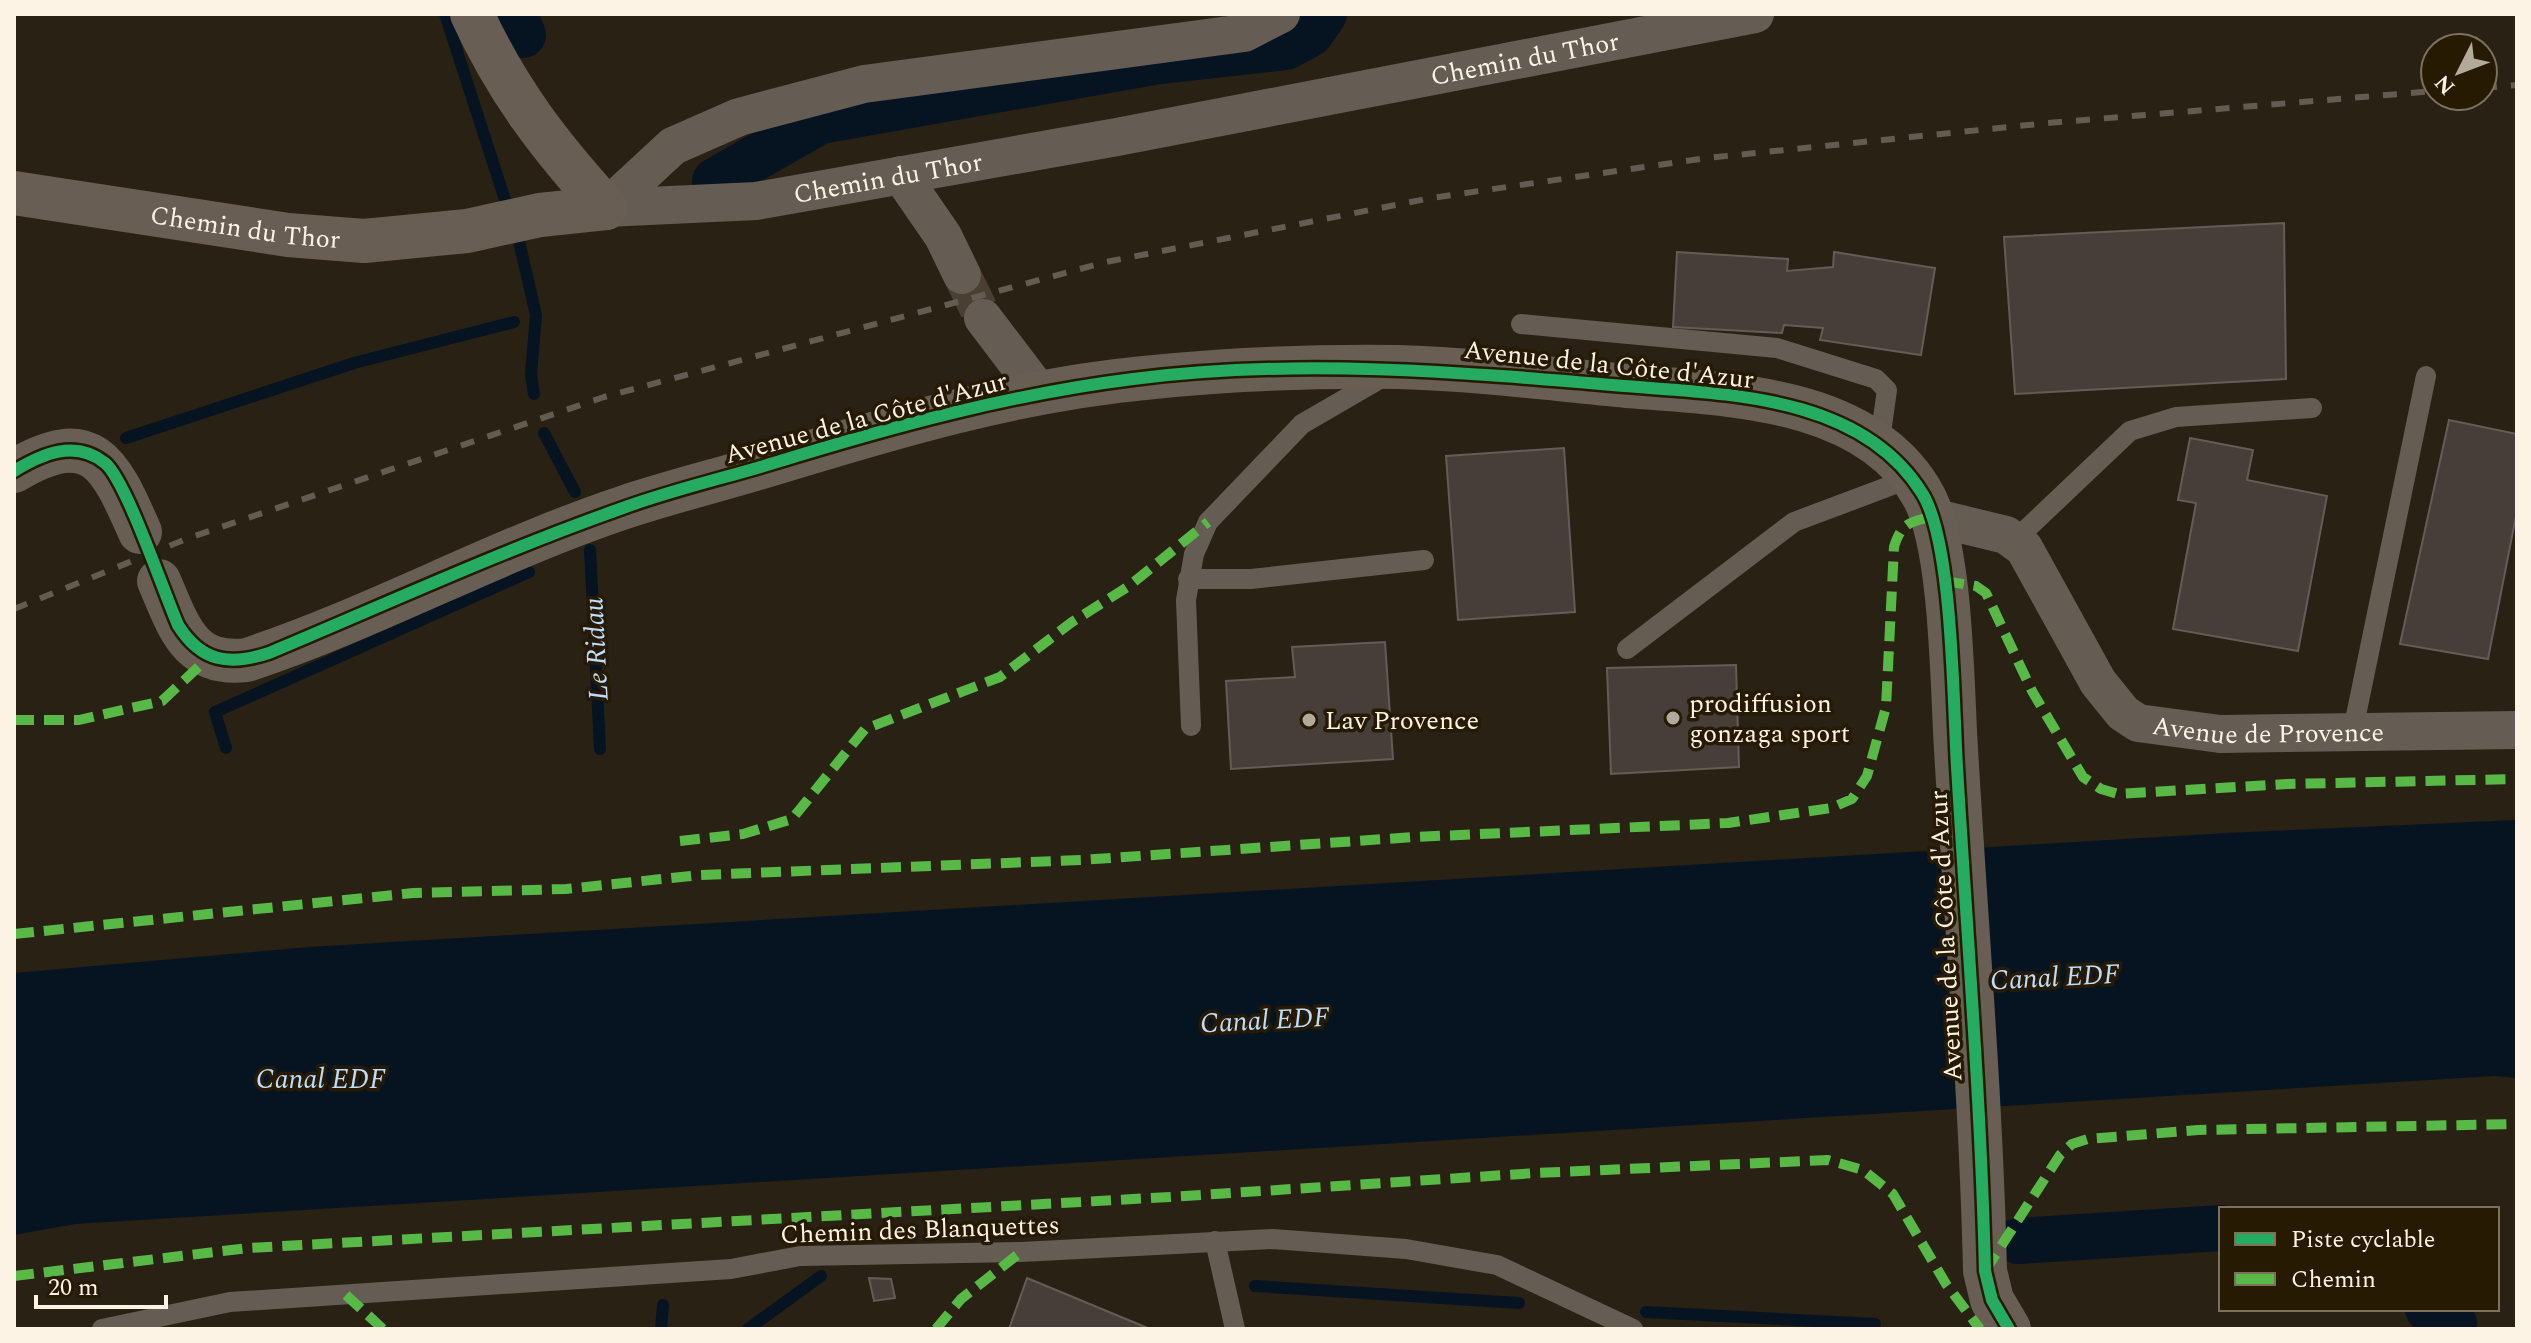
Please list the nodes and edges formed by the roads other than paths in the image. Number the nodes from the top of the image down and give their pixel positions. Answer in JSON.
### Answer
{"nodes":[{"id":1,"x":472,"y":14,"type":"edge"},
{"id":2,"x":1281,"y":14,"type":"edge"},
{"id":3,"x":1755,"y":14,"type":"edge"},
{"id":4,"x":901,"y":175,"type":"junction"},
{"id":5,"x":14,"y":193,"type":"edge"},
{"id":6,"x":606,"y":208,"type":"junction"},
{"id":7,"x":962,"y":275,"type":"tunnel mouth"},
{"id":8,"x":983,"y":318,"type":"tunnel mouth"},
{"id":9,"x":1521,"y":324,"type":"dead end"},
{"id":10,"x":1400,"y":367,"type":"junction"},
{"id":11,"x":2426,"y":376,"type":"dead end"},
{"id":12,"x":1040,"y":393,"type":"junction"},
{"id":13,"x":2312,"y":408,"type":"dead end"},
{"id":14,"x":1879,"y":447,"type":"junction"},
{"id":15,"x":14,"y":471,"type":"edge"},
{"id":16,"x":1911,"y":478,"type":"junction"},
{"id":17,"x":1932,"y":517,"type":"junction"},
{"id":18,"x":140,"y":532,"type":"dead end"},
{"id":19,"x":2015,"y":540,"type":"junction"},
{"id":20,"x":1424,"y":560,"type":"dead end"},
{"id":21,"x":1188,"y":579,"type":"junction"},
{"id":22,"x":159,"y":581,"type":"dead end"},
{"id":23,"x":1627,"y":649,"type":"dead end"},
{"id":24,"x":1191,"y":726,"type":"dead end"},
{"id":25,"x":2353,"y":730,"type":"junction"},
{"id":26,"x":2517,"y":730,"type":"edge"},
{"id":27,"x":1215,"y":1241,"type":"junction"},
{"id":28,"x":102,"y":1329,"type":"edge"},
{"id":29,"x":1235,"y":1329,"type":"edge"},
{"id":30,"x":1633,"y":1329,"type":"edge"},
{"id":31,"x":2009,"y":1329,"type":"edge"}],
"edges":[{"from":1,"to":6,"type":"street"},
{"from":2,"to":6,"type":"street"},
{"from":3,"to":4,"type":"street","name":"Chemin du Thor"},
{"from":4,"to":6,"type":"street","name":"Chemin du Thor"},
{"from":4,"to":7,"type":"street"},
{"from":5,"to":6,"type":"street","name":"Chemin du Thor"},
{"from":8,"to":12,"type":"street"},
{"from":9,"to":14,"type":"lane"},
{"from":10,"to":12,"type":"street","name":"Avenue de la Côte d'Azur"},
{"from":10,"to":14,"type":"street","name":"Avenue de la Côte d'Azur"},
{"from":10,"to":21,"type":"lane"},
{"from":11,"to":25,"type":"lane"},
{"from":12,"to":22,"type":"street","name":"Avenue de la Côte d'Azur"},
{"from":13,"to":19,"type":"lane"},
{"from":14,"to":16,"type":"street","name":"Avenue de la Côte d'Azur"},
{"from":15,"to":18,"type":"street"},
{"from":16,"to":17,"type":"street","name":"Avenue de la Côte d'Azur"},
{"from":16,"to":23,"type":"lane"},
{"from":17,"to":19,"type":"street"},
{"from":17,"to":31,"type":"street","name":"Avenue de la Côte d'Azur"},
{"from":19,"to":25,"type":"street","name":"Avenue de Provence"},
{"from":20,"to":21,"type":"lane"},
{"from":21,"to":24,"type":"lane"},
{"from":25,"to":26,"type":"street","name":"Avenue de Provence"},
{"from":27,"to":28,"type":"lane","name":"Chemin des Blanquettes"},
{"from":27,"to":29,"type":"lane"},
{"from":27,"to":30,"type":"lane","name":"Chemin des Blanquettes"}]}
